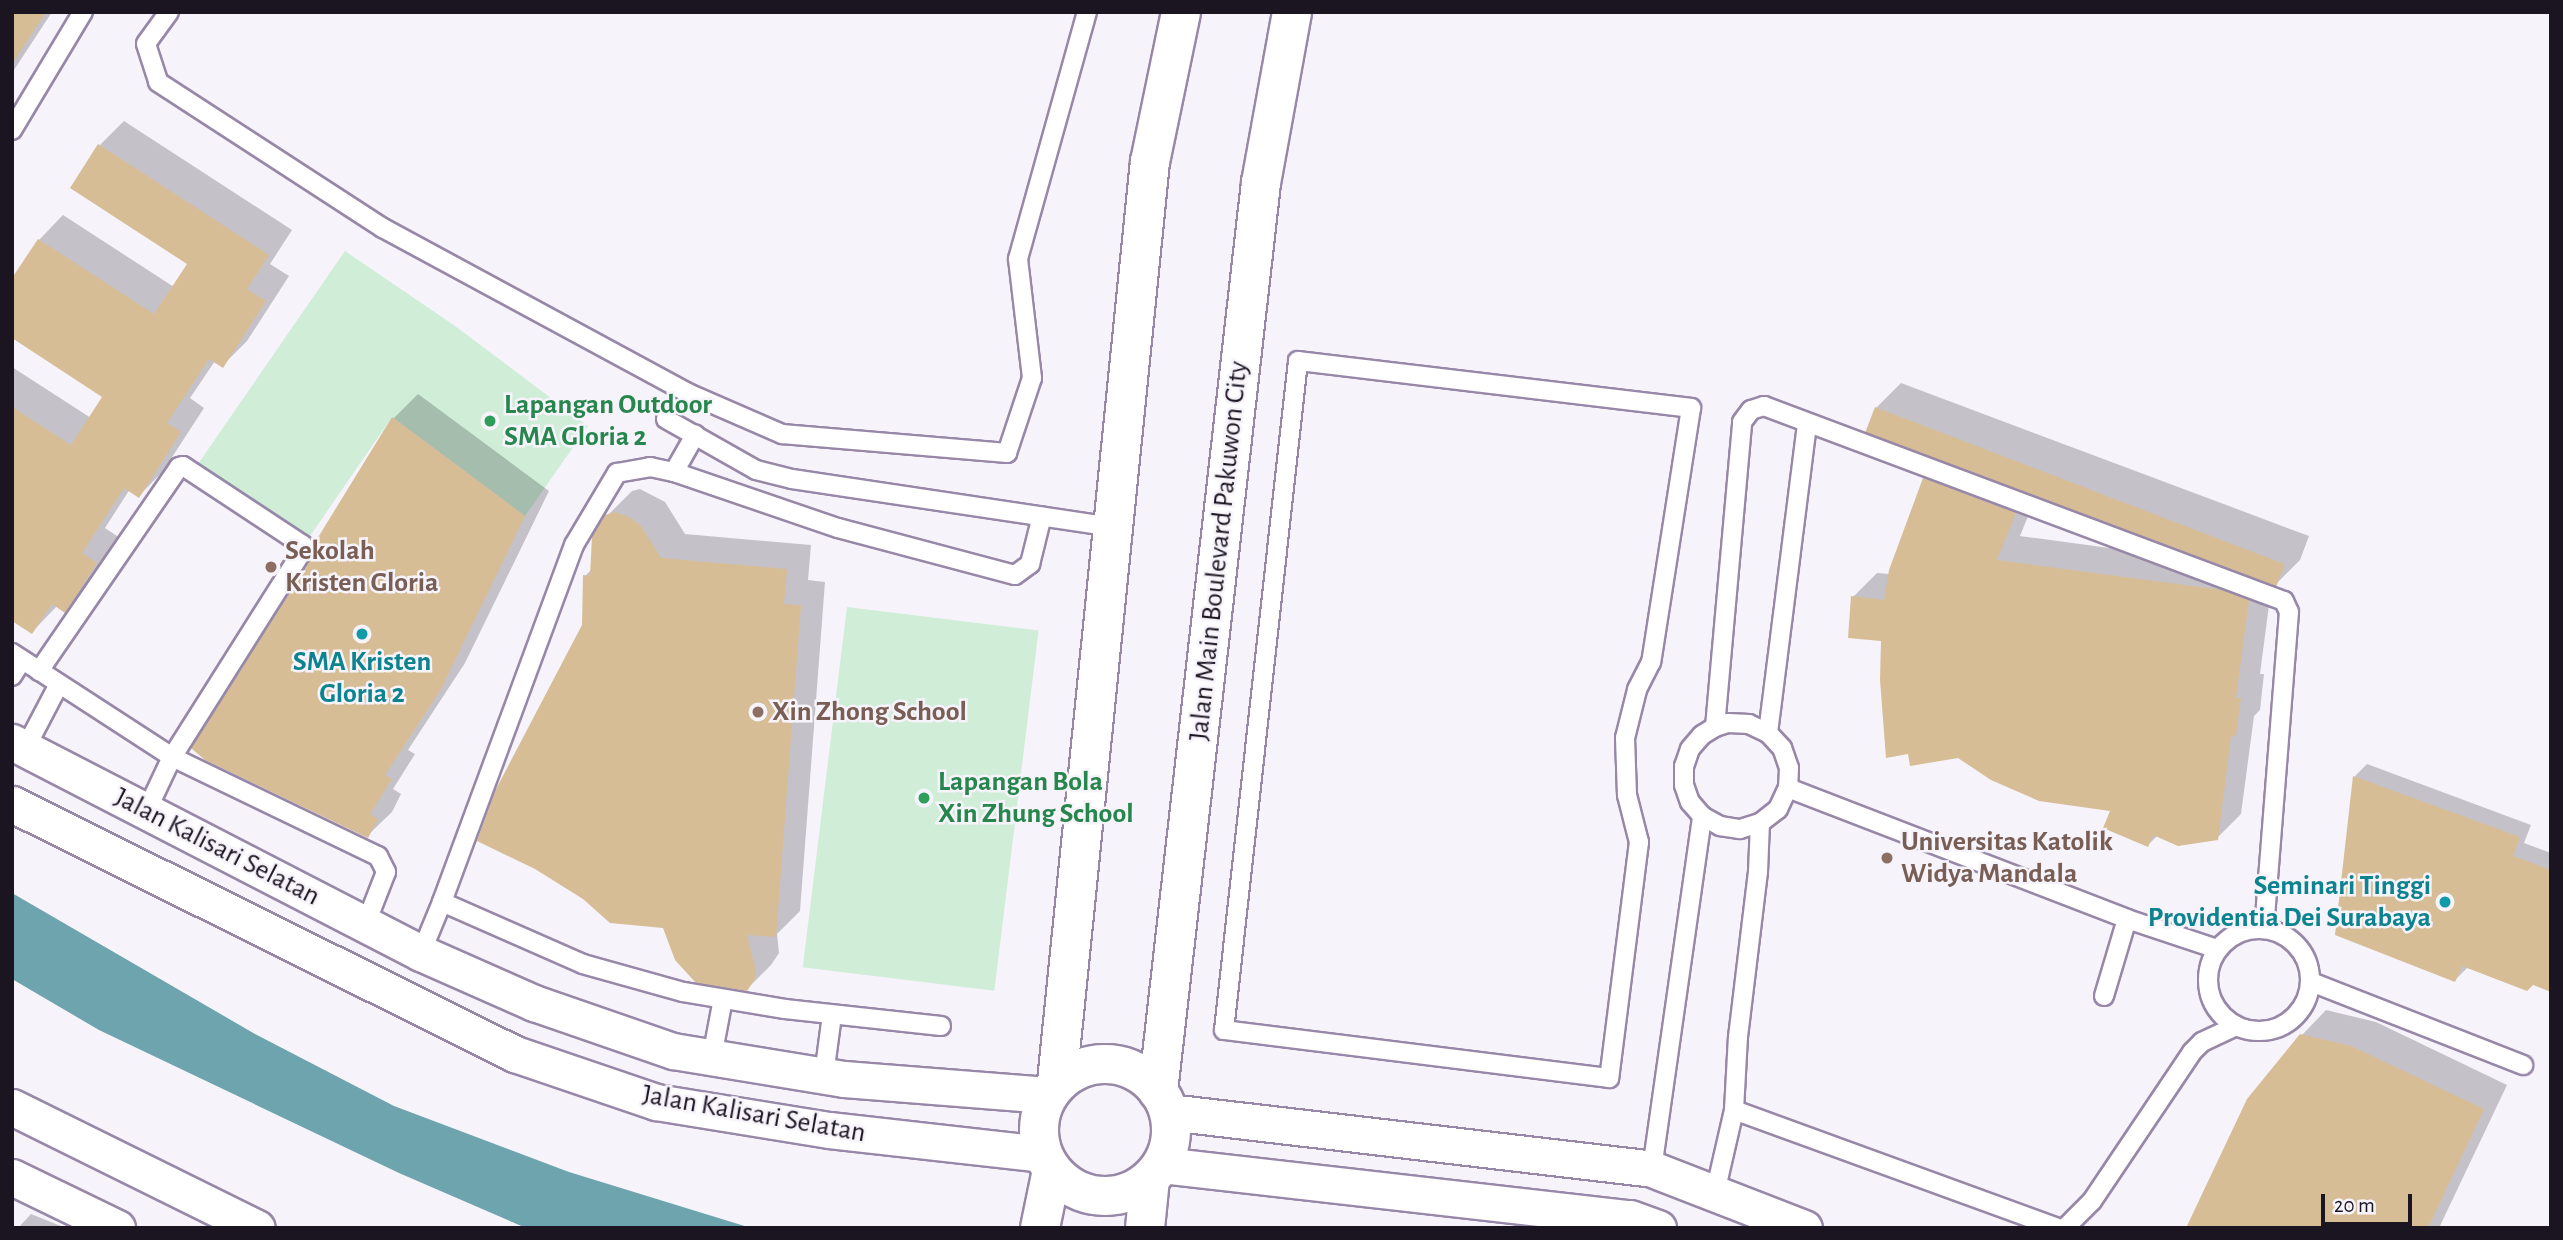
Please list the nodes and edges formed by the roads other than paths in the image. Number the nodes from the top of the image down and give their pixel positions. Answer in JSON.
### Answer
{"nodes":[{"id":1,"x":83,"y":12,"type":"edge"},
{"id":2,"x":169,"y":12,"type":"edge"},
{"id":3,"x":1087,"y":12,"type":"edge"},
{"id":4,"x":1181,"y":12,"type":"edge"},
{"id":5,"x":1292,"y":12,"type":"edge"},
{"id":6,"x":12,"y":130,"type":"edge"},
{"id":7,"x":666,"y":419,"type":"dead end"},
{"id":8,"x":1807,"y":423,"type":"junction"},
{"id":9,"x":695,"y":435,"type":"junction"},
{"id":10,"x":674,"y":472,"type":"junction"},
{"id":11,"x":1042,"y":516,"type":"junction"},
{"id":12,"x":1113,"y":527,"type":"junction"},
{"id":13,"x":17,"y":656,"type":"edge"},
{"id":14,"x":39,"y":671,"type":"junction"},
{"id":15,"x":12,"y":676,"type":"edge"},
{"id":16,"x":59,"y":684,"type":"junction"},
{"id":17,"x":1715,"y":727,"type":"junction"},
{"id":18,"x":1768,"y":733,"type":"junction"},
{"id":19,"x":19,"y":745,"type":"edge"},
{"id":20,"x":172,"y":757,"type":"junction"},
{"id":21,"x":1788,"y":788,"type":"junction"},
{"id":22,"x":12,"y":804,"type":"edge"},
{"id":23,"x":146,"y":812,"type":"junction"},
{"id":24,"x":1702,"y":816,"type":"junction"},
{"id":25,"x":1760,"y":823,"type":"junction"},
{"id":26,"x":442,"y":902,"type":"junction"},
{"id":27,"x":2127,"y":919,"type":"junction"},
{"id":28,"x":366,"y":923,"type":"junction"},
{"id":29,"x":2264,"y":929,"type":"junction"},
{"id":30,"x":2217,"y":949,"type":"junction"},
{"id":31,"x":421,"y":953,"type":"junction"},
{"id":32,"x":2311,"y":982,"type":"junction"},
{"id":33,"x":401,"y":996,"type":"junction"},
{"id":34,"x":2104,"y":996,"type":"dead end"},
{"id":35,"x":723,"y":999,"type":"junction"},
{"id":36,"x":832,"y":1014,"type":"junction"},
{"id":37,"x":941,"y":1026,"type":"dead end"},
{"id":38,"x":2237,"y":1026,"type":"junction"},
{"id":39,"x":712,"y":1057,"type":"junction"},
{"id":40,"x":2523,"y":1065,"type":"dead end"},
{"id":41,"x":824,"y":1075,"type":"junction"},
{"id":42,"x":1609,"y":1078,"type":"joint"},
{"id":43,"x":1052,"y":1089,"type":"junction"},
{"id":44,"x":1163,"y":1101,"type":"junction"},
{"id":45,"x":12,"y":1107,"type":"edge"},
{"id":46,"x":1734,"y":1110,"type":"junction"},
{"id":47,"x":1047,"y":1162,"type":"junction"},
{"id":48,"x":1652,"y":1169,"type":"junction"},
{"id":49,"x":1156,"y":1172,"type":"junction"},
{"id":50,"x":12,"y":1177,"type":"edge"},
{"id":51,"x":1715,"y":1194,"type":"junction"},
{"id":52,"x":117,"y":1228,"type":"edge"},
{"id":53,"x":257,"y":1228,"type":"edge"},
{"id":54,"x":1040,"y":1228,"type":"edge"},
{"id":55,"x":1145,"y":1228,"type":"edge"},
{"id":56,"x":1658,"y":1228,"type":"edge"},
{"id":57,"x":1804,"y":1228,"type":"edge"},
{"id":58,"x":2059,"y":1228,"type":"edge"},
{"id":59,"x":2065,"y":1228,"type":"edge"}],
"edges":[{"from":1,"to":6,"type":"lane"},
{"from":2,"to":3,"type":"lane"},
{"from":4,"to":12,"type":"street"},
{"from":5,"to":44,"type":"street","name":"Jalan Main Boulevard Pakuwon City"},
{"from":7,"to":9,"type":"lane"},
{"from":8,"to":17,"type":"lane"},
{"from":8,"to":18,"type":"lane"},
{"from":8,"to":29,"type":"lane"},
{"from":9,"to":10,"type":"lane"},
{"from":9,"to":11,"type":"lane"},
{"from":10,"to":11,"type":"lane"},
{"from":10,"to":26,"type":"lane"},
{"from":11,"to":12,"type":"lane"},
{"from":12,"to":43,"type":"street"},
{"from":13,"to":14,"type":"lane"},
{"from":13,"to":15,"type":"lane"},
{"from":14,"to":16,"type":"lane"},
{"from":14,"to":20,"type":"lane"},
{"from":16,"to":19,"type":"lane"},
{"from":16,"to":20,"type":"lane"},
{"from":17,"to":18,"type":"lane"},
{"from":17,"to":24,"type":"lane"},
{"from":18,"to":21,"type":"lane"},
{"from":19,"to":23,"type":"street","name":"Jalan Kalisari Selatan"},
{"from":20,"to":23,"type":"lane"},
{"from":20,"to":28,"type":"lane"},
{"from":21,"to":25,"type":"lane"},
{"from":21,"to":27,"type":"lane"},
{"from":22,"to":33,"type":"street","name":"Jalan Kalisari Selatan"},
{"from":23,"to":28,"type":"street","name":"Jalan Kalisari Selatan"},
{"from":24,"to":25,"type":"lane"},
{"from":24,"to":48,"type":"lane"},
{"from":25,"to":46,"type":"lane"},
{"from":26,"to":31,"type":"lane"},
{"from":26,"to":35,"type":"lane"},
{"from":27,"to":30,"type":"lane"},
{"from":27,"to":34,"type":"lane"},
{"from":28,"to":31,"type":"street","name":"Jalan Kalisari Selatan"},
{"from":29,"to":30,"type":"lane"},
{"from":29,"to":32,"type":"lane"},
{"from":30,"to":38,"type":"lane"},
{"from":31,"to":33,"type":"street"},
{"from":31,"to":39,"type":"street","name":"Jalan Kalisari Selatan"},
{"from":32,"to":38,"type":"lane"},
{"from":32,"to":40,"type":"lane"},
{"from":33,"to":47,"type":"street","name":"Jalan Kalisari Selatan"},
{"from":35,"to":36,"type":"lane"},
{"from":35,"to":39,"type":"lane"},
{"from":36,"to":37,"type":"lane"},
{"from":36,"to":41,"type":"lane"},
{"from":38,"to":59,"type":"lane"},
{"from":39,"to":41,"type":"street","name":"Jalan Kalisari Selatan"},
{"from":41,"to":43,"type":"street","name":"Jalan Kalisari Selatan"},
{"from":42,"to":42,"type":"lane"},
{"from":43,"to":44,"type":"street"},
{"from":43,"to":47,"type":"street"},
{"from":44,"to":48,"type":"street"},
{"from":44,"to":49,"type":"street"},
{"from":45,"to":53,"type":"street"},
{"from":46,"to":51,"type":"lane"},
{"from":46,"to":58,"type":"lane"},
{"from":47,"to":49,"type":"street"},
{"from":47,"to":54,"type":"street"},
{"from":48,"to":51,"type":"street"},
{"from":49,"to":55,"type":"street"},
{"from":49,"to":56,"type":"street"},
{"from":50,"to":52,"type":"street"},
{"from":51,"to":57,"type":"street"}]}
